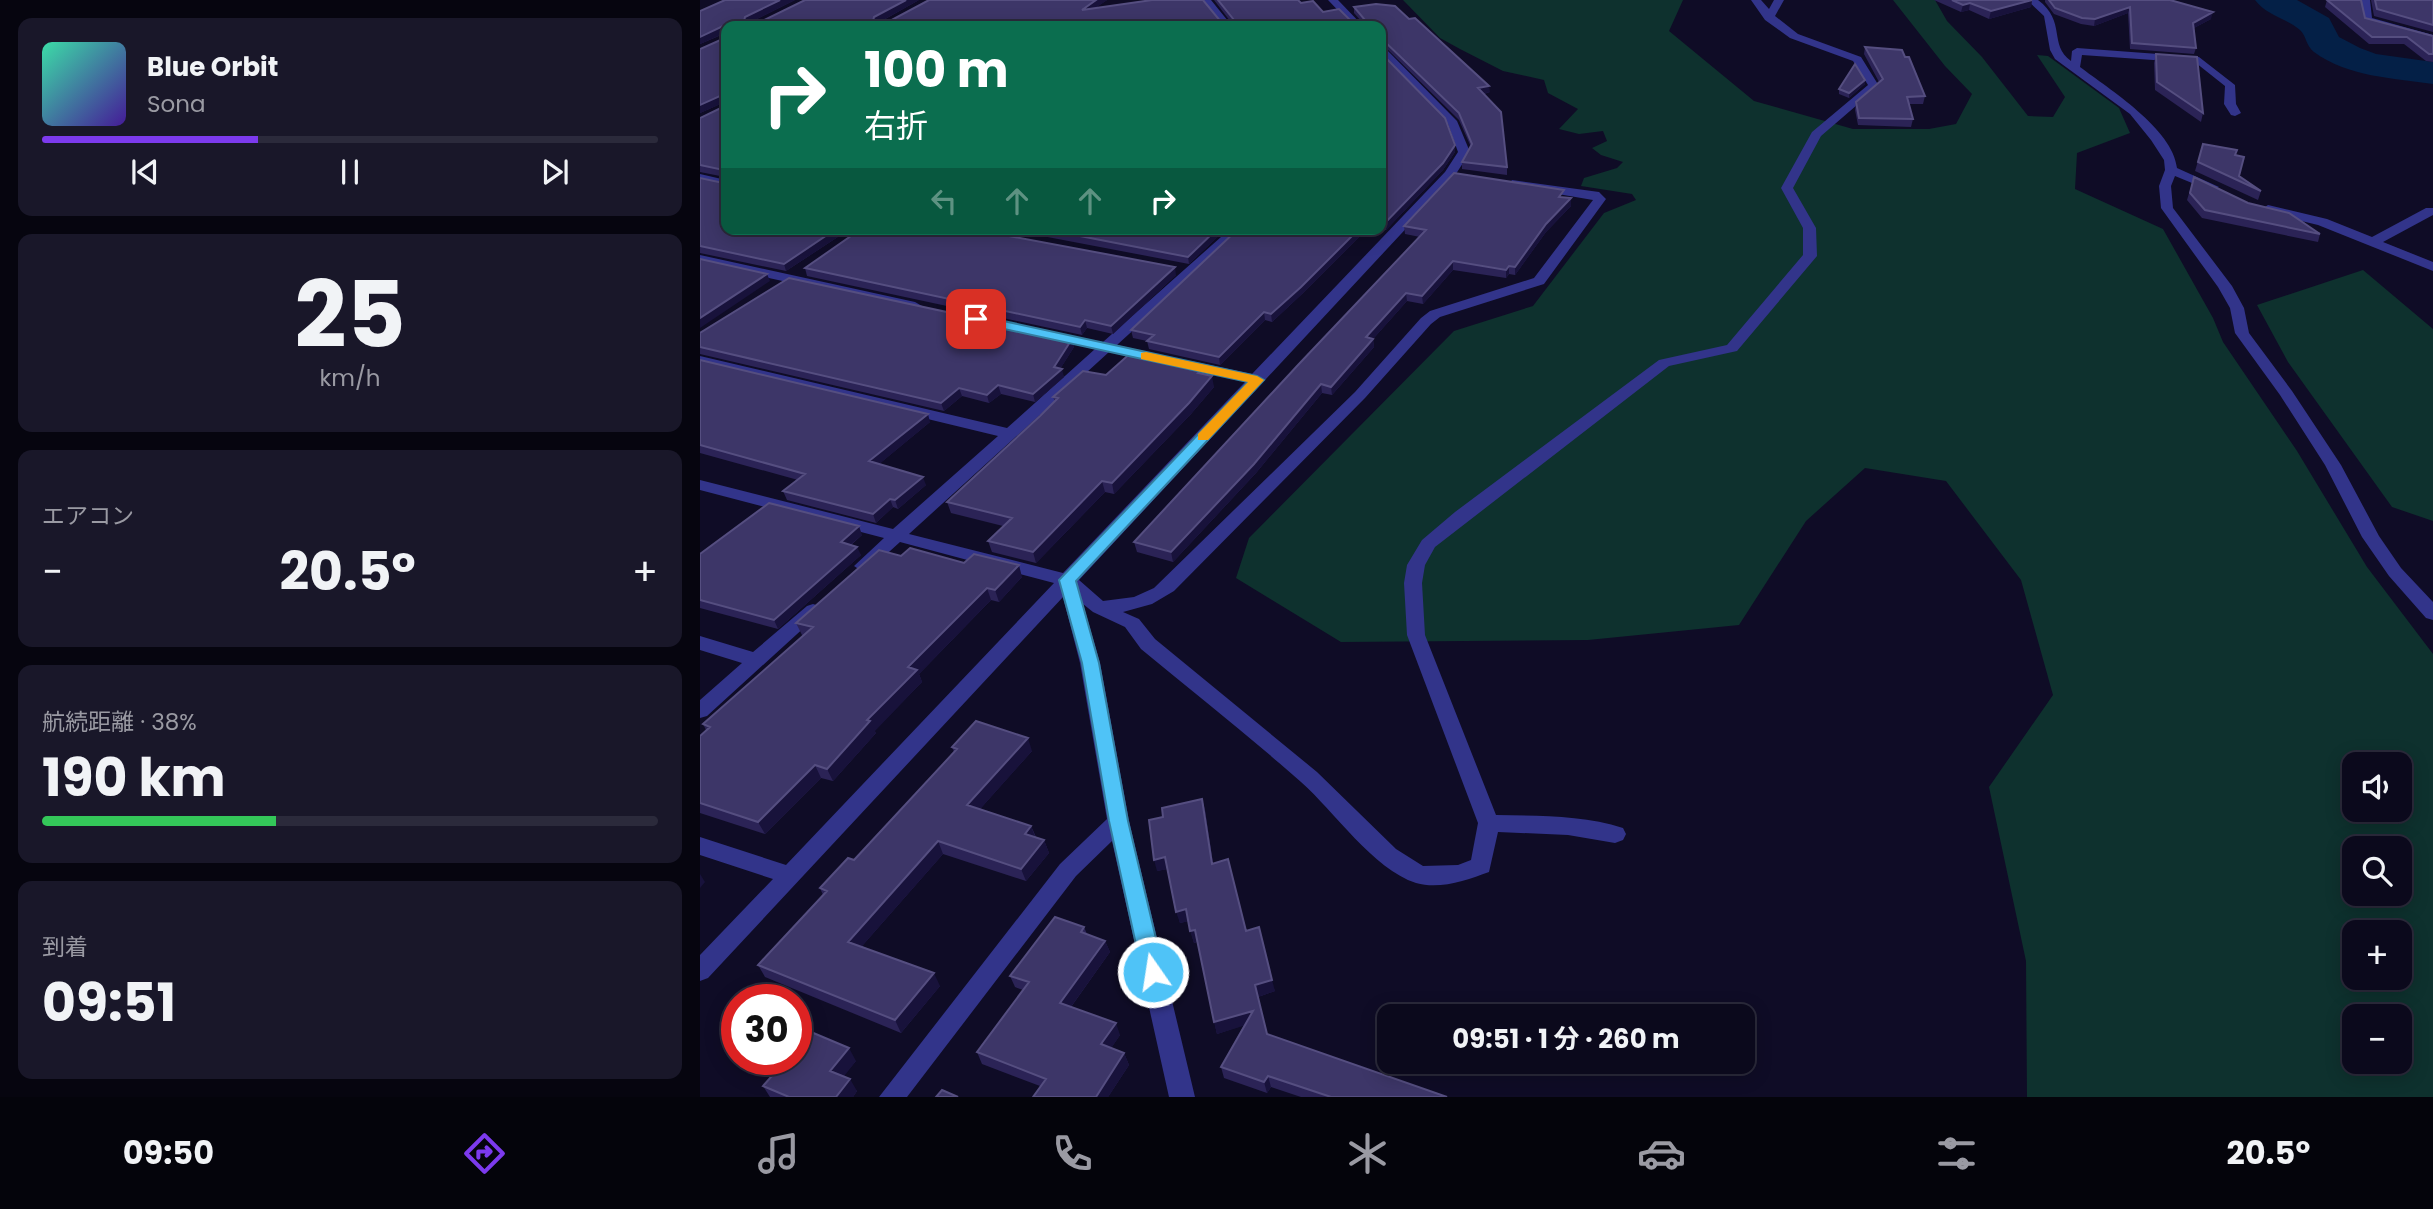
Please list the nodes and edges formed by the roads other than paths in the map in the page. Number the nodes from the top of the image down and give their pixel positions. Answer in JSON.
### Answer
{"nodes":[{"id":1,"x":1206,"y":0,"type":"edge"},
{"id":2,"x":1334,"y":0,"type":"edge"},
{"id":3,"x":1756,"y":0,"type":"edge"},
{"id":4,"x":1779,"y":0,"type":"edge"},
{"id":5,"x":2032,"y":0,"type":"edge"},
{"id":6,"x":2365,"y":1,"type":"edge"},
{"id":7,"x":2353,"y":2,"type":"edge"},
{"id":8,"x":1769,"y":18,"type":"junction"},
{"id":9,"x":1223,"y":21,"type":"edge"},
{"id":10,"x":1353,"y":21,"type":"edge"},
{"id":11,"x":2433,"y":38,"type":"edge"},
{"id":12,"x":1386,"y":57,"type":"edge"},
{"id":13,"x":2072,"y":66,"type":"junction"},
{"id":14,"x":2235,"y":113,"type":"dead end"},
{"id":15,"x":2171,"y":170,"type":"junction"},
{"id":16,"x":700,"y":178,"type":"edge"},
{"id":17,"x":1505,"y":181,"type":"edge"},
{"id":18,"x":721,"y":183,"type":"edge"},
{"id":19,"x":2227,"y":195,"type":"edge"},
{"id":20,"x":2250,"y":205,"type":"edge"},
{"id":21,"x":2430,"y":211,"type":"dead end"},
{"id":22,"x":1387,"y":231,"type":"edge"},
{"id":23,"x":1230,"y":235,"type":"edge"},
{"id":24,"x":1384,"y":235,"type":"edge"},
{"id":25,"x":2373,"y":242,"type":"junction"},
{"id":26,"x":700,"y":259,"type":"edge"},
{"id":27,"x":811,"y":264,"type":"edge"},
{"id":28,"x":2433,"y":267,"type":"edge"},
{"id":29,"x":789,"y":278,"type":"junction"},
{"id":30,"x":767,"y":293,"type":"edge"},
{"id":31,"x":936,"y":310,"type":"edge"},
{"id":32,"x":1030,"y":330,"type":"edge"},
{"id":33,"x":1110,"y":348,"type":"junction"},
{"id":34,"x":700,"y":360,"type":"edge"},
{"id":35,"x":1257,"y":380,"type":"junction"},
{"id":36,"x":1010,"y":434,"type":"junction"},
{"id":37,"x":700,"y":485,"type":"edge"},
{"id":38,"x":899,"y":536,"type":"junction"},
{"id":39,"x":848,"y":580,"type":"edge"},
{"id":40,"x":1068,"y":580,"type":"junction"},
{"id":41,"x":827,"y":598,"type":"edge"},
{"id":42,"x":1099,"y":608,"type":"junction"},
{"id":43,"x":2433,"y":614,"type":"edge"},
{"id":44,"x":700,"y":643,"type":"edge"},
{"id":45,"x":756,"y":660,"type":"junction"},
{"id":46,"x":700,"y":711,"type":"edge"},
{"id":47,"x":1118,"y":821,"type":"junction"},
{"id":48,"x":1489,"y":823,"type":"junction"},
{"id":49,"x":1615,"y":834,"type":"dead end"},
{"id":50,"x":700,"y":846,"type":"edge"},
{"id":51,"x":789,"y":874,"type":"junction"},
{"id":52,"x":700,"y":971,"type":"edge"},
{"id":53,"x":892,"y":1097,"type":"edge"},
{"id":54,"x":1182,"y":1097,"type":"edge"}],
"edges":[{"from":1,"to":9,"type":"street"},
{"from":2,"to":10,"type":"street"},
{"from":3,"to":8,"type":"street"},
{"from":4,"to":8,"type":"street"},
{"from":5,"to":13,"type":"street"},
{"from":6,"to":7,"type":"street"},
{"from":6,"to":11,"type":"street"},
{"from":8,"to":48,"type":"street"},
{"from":12,"to":22,"type":"street"},
{"from":13,"to":14,"type":"street"},
{"from":13,"to":15,"type":"street"},
{"from":15,"to":19,"type":"street"},
{"from":15,"to":43,"type":"street"},
{"from":16,"to":18,"type":"street"},
{"from":17,"to":42,"type":"street"},
{"from":20,"to":25,"type":"street"},
{"from":21,"to":25,"type":"street"},
{"from":23,"to":33,"type":"street"},
{"from":24,"to":35,"type":"street"},
{"from":25,"to":28,"type":"street"},
{"from":26,"to":29,"type":"street"},
{"from":27,"to":29,"type":"street"},
{"from":29,"to":30,"type":"street"},
{"from":29,"to":31,"type":"street"},
{"from":32,"to":33,"type":"street"},
{"from":33,"to":35,"type":"street"},
{"from":33,"to":36,"type":"street"},
{"from":34,"to":36,"type":"street"},
{"from":35,"to":40,"type":"street"},
{"from":36,"to":38,"type":"street"},
{"from":37,"to":38,"type":"street"},
{"from":38,"to":39,"type":"street"},
{"from":38,"to":40,"type":"street"},
{"from":40,"to":42,"type":"street"},
{"from":40,"to":47,"type":"street"},
{"from":40,"to":51,"type":"street"},
{"from":41,"to":45,"type":"street"},
{"from":42,"to":48,"type":"street"},
{"from":44,"to":45,"type":"street"},
{"from":45,"to":46,"type":"street"},
{"from":47,"to":53,"type":"street"},
{"from":47,"to":54,"type":"street"},
{"from":48,"to":49,"type":"street"},
{"from":50,"to":51,"type":"street"},
{"from":51,"to":52,"type":"street"}]}
